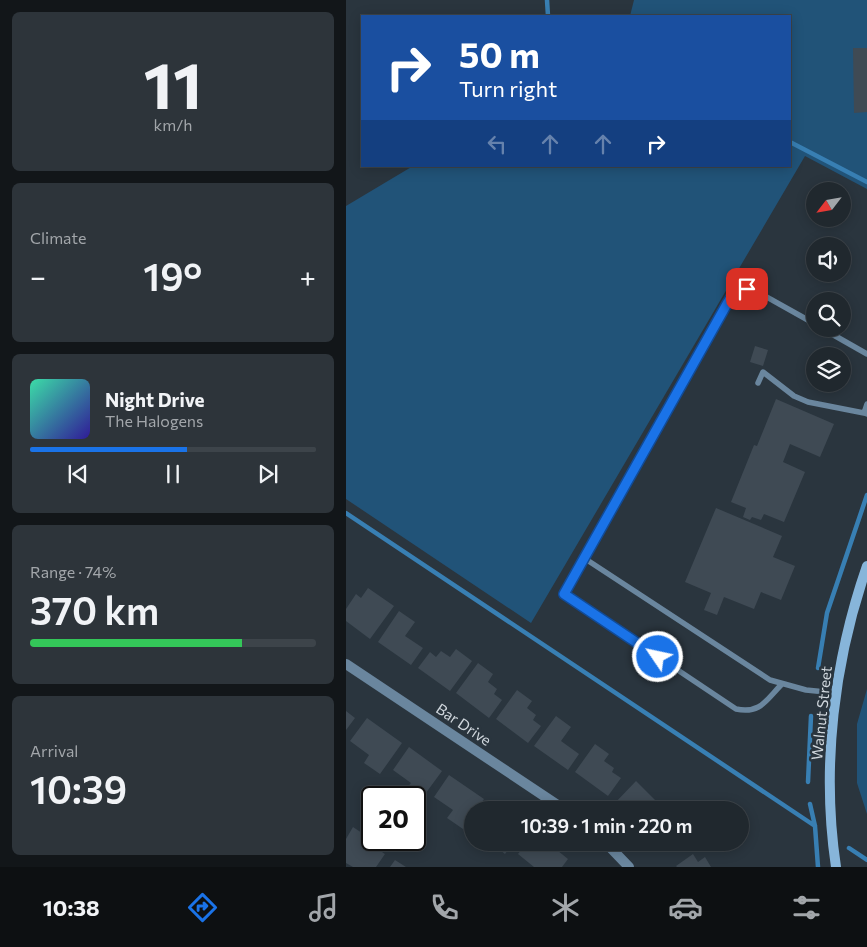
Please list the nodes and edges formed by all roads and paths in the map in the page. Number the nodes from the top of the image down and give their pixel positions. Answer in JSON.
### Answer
{"nodes":[{"id":1,"x":806,"y":319,"type":"edge"},
{"id":2,"x":837,"y":337,"type":"edge"},
{"id":3,"x":867,"y":354,"type":"edge"},
{"id":4,"x":758,"y":384,"type":"dead end"},
{"id":5,"x":867,"y":404,"type":"edge"},
{"id":6,"x":865,"y":413,"type":"edge"},
{"id":7,"x":584,"y":558,"type":"junction"},
{"id":8,"x":867,"y":566,"type":"edge"},
{"id":9,"x":346,"y":664,"type":"edge"},
{"id":10,"x":782,"y":684,"type":"junction"},
{"id":11,"x":836,"y":693,"type":"junction"},
{"id":12,"x":552,"y":801,"type":"edge"},
{"id":13,"x":614,"y":851,"type":"edge"},
{"id":14,"x":629,"y":867,"type":"edge"},
{"id":15,"x":836,"y":867,"type":"edge"}],
"edges":[{"from":1,"to":7,"type":"lane"},
{"from":2,"to":3,"type":"lane"},
{"from":4,"to":6,"type":"lane"},
{"from":5,"to":6,"type":"lane"},
{"from":7,"to":10,"type":"lane"},
{"from":7,"to":10,"type":"lane"},
{"from":8,"to":11,"type":"street","name":"Walnut Street"},
{"from":9,"to":12,"type":"street","name":"Bar Drive"},
{"from":10,"to":11,"type":"lane"},
{"from":11,"to":15,"type":"street","name":"Walnut Street"},
{"from":13,"to":14,"type":"street"}]}
